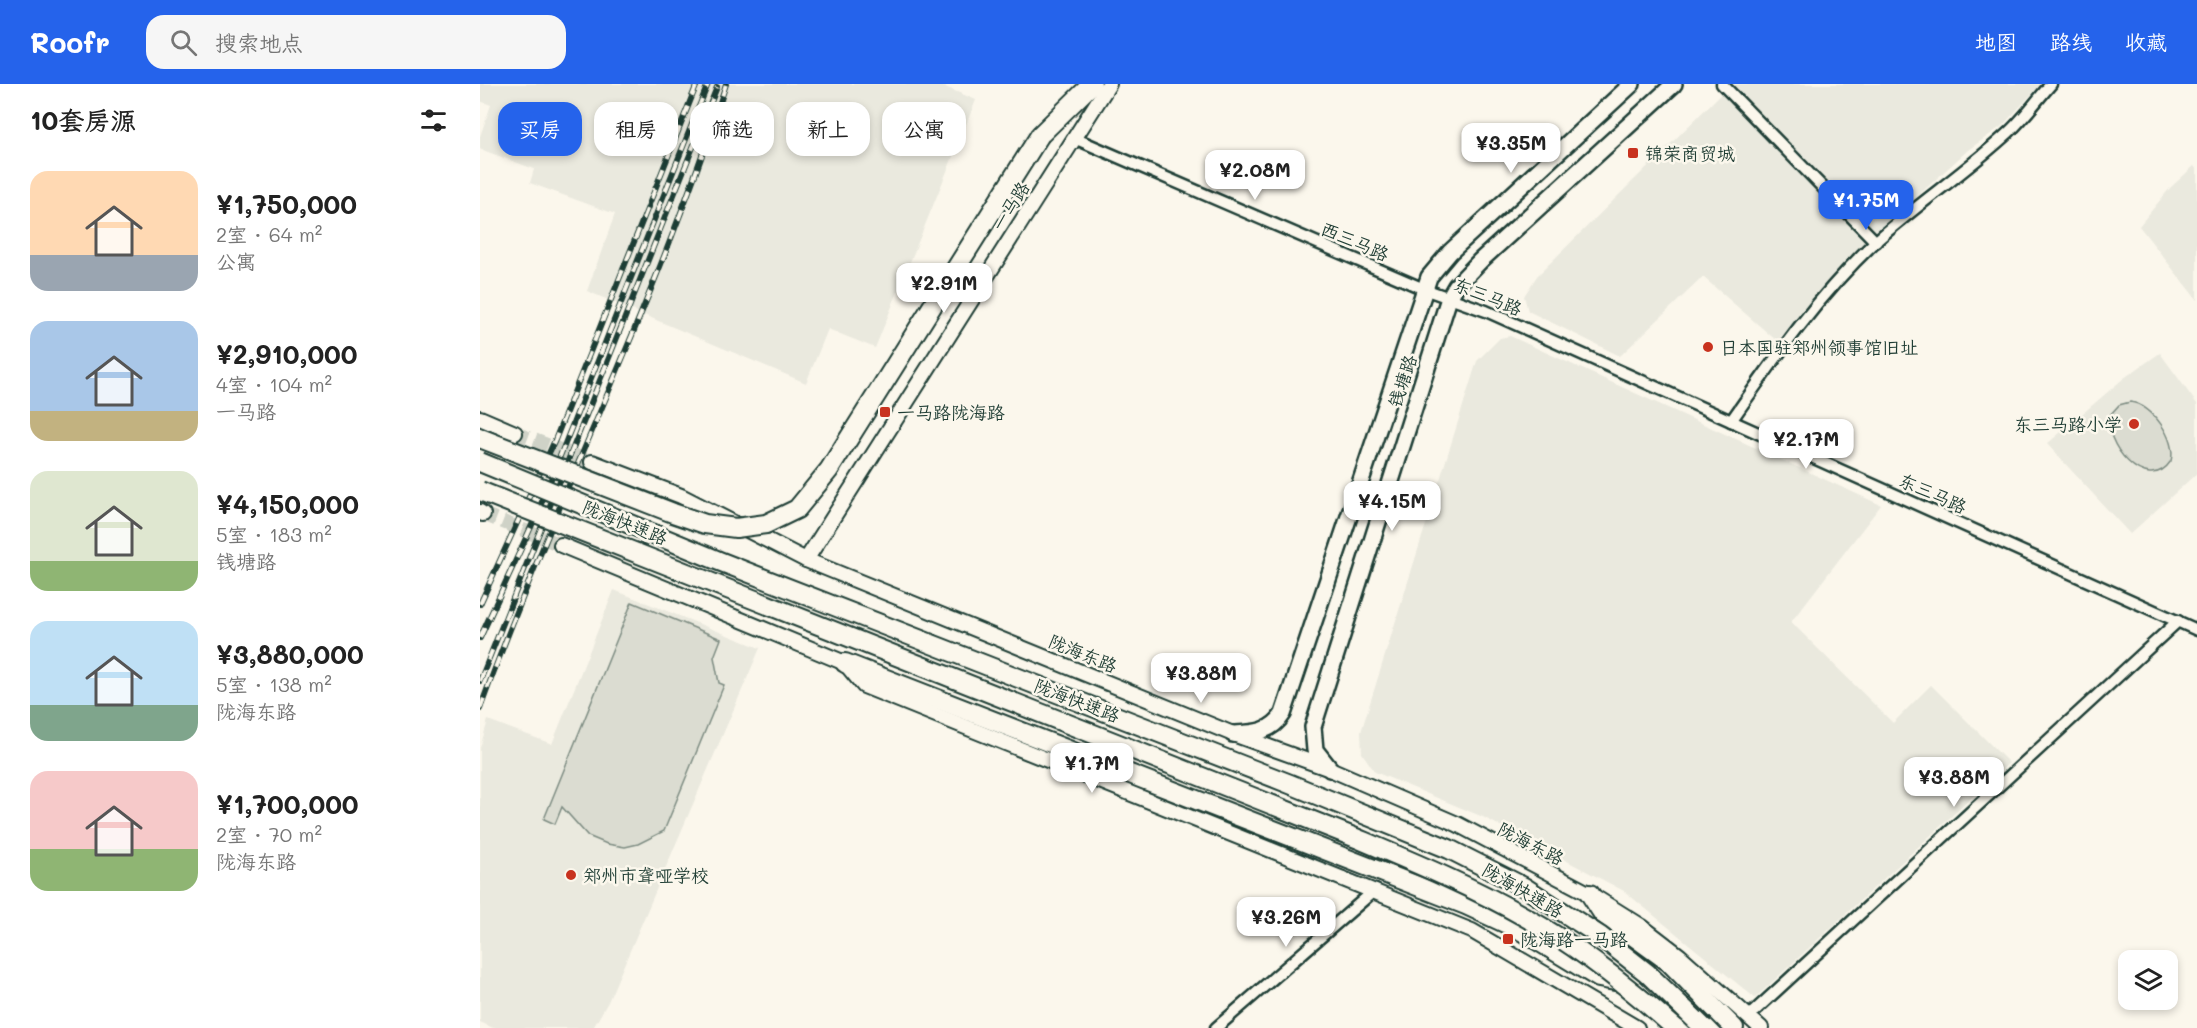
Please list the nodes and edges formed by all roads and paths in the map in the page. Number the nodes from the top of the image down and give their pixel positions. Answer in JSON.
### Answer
{"nodes":[{"id":1,"x":1092,"y":84,"type":"edge"},
{"id":2,"x":1109,"y":84,"type":"edge"},
{"id":3,"x":1632,"y":84,"type":"edge"},
{"id":4,"x":1674,"y":84,"type":"edge"},
{"id":5,"x":1722,"y":84,"type":"edge"},
{"id":6,"x":2051,"y":84,"type":"edge"},
{"id":7,"x":1074,"y":138,"type":"junction"},
{"id":8,"x":1876,"y":242,"type":"junction"},
{"id":9,"x":1424,"y":289,"type":"junction"},
{"id":10,"x":1449,"y":298,"type":"junction"},
{"id":11,"x":480,"y":418,"type":"edge"},
{"id":12,"x":1731,"y":421,"type":"junction"},
{"id":13,"x":515,"y":433,"type":"tunnel mouth"},
{"id":14,"x":480,"y":438,"type":"edge"},
{"id":15,"x":480,"y":462,"type":"edge"},
{"id":16,"x":592,"y":462,"type":"tunnel mouth"},
{"id":17,"x":480,"y":491,"type":"edge"},
{"id":18,"x":561,"y":546,"type":"tunnel mouth"},
{"id":19,"x":806,"y":561,"type":"junction"},
{"id":20,"x":2178,"y":621,"type":"junction"},
{"id":21,"x":2197,"y":630,"type":"edge"},
{"id":22,"x":845,"y":663,"type":"junction"},
{"id":23,"x":1233,"y":734,"type":"junction"},
{"id":24,"x":1330,"y":769,"type":"junction"},
{"id":25,"x":1375,"y":890,"type":"junction"},
{"id":26,"x":1590,"y":894,"type":"junction"},
{"id":27,"x":1620,"y":982,"type":"junction"},
{"id":28,"x":1749,"y":1016,"type":"junction"},
{"id":29,"x":1216,"y":1028,"type":"edge"},
{"id":30,"x":1637,"y":1028,"type":"edge"},
{"id":31,"x":1675,"y":1028,"type":"edge"},
{"id":32,"x":1704,"y":1028,"type":"edge"},
{"id":33,"x":1734,"y":1028,"type":"edge"},
{"id":34,"x":1761,"y":1028,"type":"edge"}],
"edges":[{"from":1,"to":14,"type":"highway","bridge":true},
{"from":2,"to":7,"type":"street","name":"一马路"},
{"from":3,"to":9,"type":"main road","name":"钱塘路"},
{"from":4,"to":10,"type":"main road","name":"钱塘路"},
{"from":5,"to":8,"type":"street"},
{"from":6,"to":8,"type":"street"},
{"from":7,"to":9,"type":"street","name":"西三马路"},
{"from":7,"to":19,"type":"street","name":"一马路"},
{"from":8,"to":12,"type":"street"},
{"from":9,"to":10,"type":"street","name":"东三马路"},
{"from":9,"to":23,"type":"main road","name":"钱塘路"},
{"from":10,"to":12,"type":"street","name":"东三马路"},
{"from":10,"to":24,"type":"main road","name":"钱塘路"},
{"from":11,"to":13,"type":"street"},
{"from":12,"to":20,"type":"street","name":"东三马路"},
{"from":15,"to":32,"type":"highway","name":"陇海快速路","bridge":true},
{"from":16,"to":19,"type":"street","name":"陇海东路"},
{"from":17,"to":27,"type":"highway","name":"陇海快速路","bridge":true},
{"from":18,"to":22,"type":"street"},
{"from":19,"to":23,"type":"street","name":"陇海东路"},
{"from":20,"to":21,"type":"street","name":"东三马路"},
{"from":20,"to":28,"type":"street"},
{"from":22,"to":25,"type":"street"},
{"from":22,"to":27,"type":"highway"},
{"from":23,"to":24,"type":"street","name":"陇海东路"},
{"from":24,"to":26,"type":"street","name":"陇海东路"},
{"from":25,"to":29,"type":"street"},
{"from":25,"to":30,"type":"street"},
{"from":26,"to":28,"type":"street","name":"陇海东路"},
{"from":26,"to":33,"type":"highway"},
{"from":27,"to":31,"type":"highway","name":"陇海快速路","bridge":true},
{"from":28,"to":34,"type":"street","name":"陇海东路"}]}
